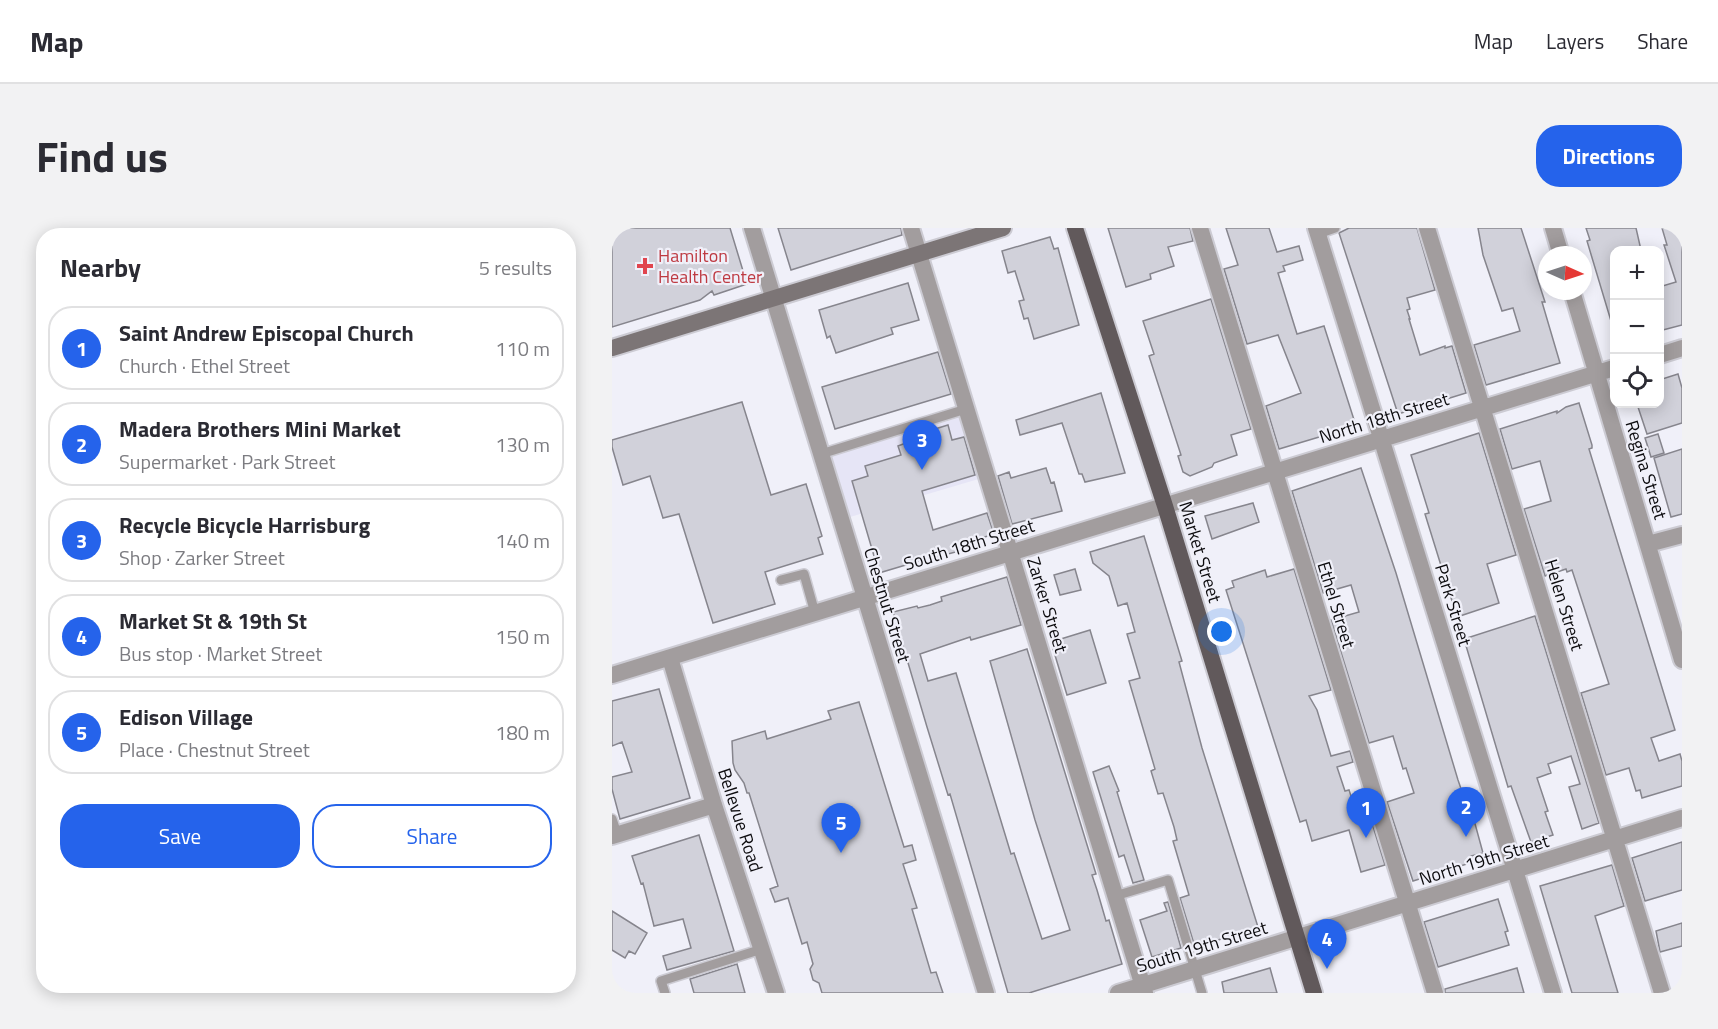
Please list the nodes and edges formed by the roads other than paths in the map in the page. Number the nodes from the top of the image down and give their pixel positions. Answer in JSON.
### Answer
{"nodes":[{"id":1,"x":752,"y":228,"type":"edge"},
{"id":2,"x":911,"y":228,"type":"edge"},
{"id":3,"x":1003,"y":228,"type":"edge"},
{"id":4,"x":1075,"y":228,"type":"edge"},
{"id":5,"x":1200,"y":228,"type":"edge"},
{"id":6,"x":1335,"y":228,"type":"edge"},
{"id":7,"x":1427,"y":228,"type":"edge"},
{"id":8,"x":1553,"y":228,"type":"edge"},
{"id":9,"x":1317,"y":231,"type":"edge"},
{"id":10,"x":1558,"y":246,"type":"edge"},
{"id":11,"x":919,"y":253,"type":"junction"},
{"id":12,"x":773,"y":298,"type":"junction"},
{"id":13,"x":1575,"y":300,"type":"edge"},
{"id":14,"x":612,"y":348,"type":"edge"},
{"id":15,"x":1682,"y":348,"type":"edge"},
{"id":16,"x":1664,"y":353,"type":"edge"},
{"id":17,"x":1610,"y":369,"type":"edge"},
{"id":18,"x":1596,"y":374,"type":"junction"},
{"id":19,"x":966,"y":409,"type":"junction"},
{"id":20,"x":1483,"y":409,"type":"junction"},
{"id":21,"x":1382,"y":440,"type":"junction"},
{"id":22,"x":821,"y":454,"type":"junction"},
{"id":23,"x":1275,"y":472,"type":"junction"},
{"id":24,"x":1165,"y":506,"type":"junction"},
{"id":25,"x":1682,"y":535,"type":"edge"},
{"id":26,"x":1648,"y":544,"type":"junction"},
{"id":27,"x":1011,"y":553,"type":"junction"},
{"id":28,"x":781,"y":580,"type":"dead end"},
{"id":29,"x":865,"y":598,"type":"junction"},
{"id":30,"x":815,"y":613,"type":"junction"},
{"id":31,"x":670,"y":658,"type":"junction"},
{"id":32,"x":1682,"y":660,"type":"edge"},
{"id":33,"x":612,"y":675,"type":"edge"},
{"id":34,"x":714,"y":805,"type":"junction"},
{"id":35,"x":1682,"y":818,"type":"edge"},
{"id":36,"x":614,"y":830,"type":"edge"},
{"id":37,"x":1616,"y":839,"type":"junction"},
{"id":38,"x":1515,"y":870,"type":"junction"},
{"id":39,"x":1115,"y":896,"type":"junction"},
{"id":40,"x":1407,"y":904,"type":"junction"},
{"id":41,"x":1297,"y":938,"type":"junction"},
{"id":42,"x":762,"y":949,"type":"junction"},
{"id":43,"x":1195,"y":969,"type":"junction"},
{"id":44,"x":1144,"y":989,"type":"edge"},
{"id":45,"x":665,"y":993,"type":"edge"},
{"id":46,"x":776,"y":993,"type":"edge"},
{"id":47,"x":986,"y":993,"type":"edge"},
{"id":48,"x":1118,"y":993,"type":"edge"},
{"id":49,"x":1202,"y":993,"type":"edge"},
{"id":50,"x":1314,"y":993,"type":"edge"},
{"id":51,"x":1435,"y":993,"type":"edge"},
{"id":52,"x":1553,"y":993,"type":"edge"},
{"id":53,"x":1662,"y":993,"type":"edge"}],
"edges":[{"from":1,"to":12,"type":"street","name":"Chestnut Street"},
{"from":2,"to":11,"type":"street","name":"Zarker Street"},
{"from":3,"to":11,"type":"main road"},
{"from":4,"to":24,"type":"main road","name":"Market Street"},
{"from":5,"to":23,"type":"street","name":"Ethel Street"},
{"from":6,"to":9,"type":"lane"},
{"from":7,"to":20,"type":"street","name":"Helen Street"},
{"from":8,"to":10,"type":"street"},
{"from":9,"to":21,"type":"street","name":"Park Street"},
{"from":11,"to":12,"type":"main road"},
{"from":11,"to":19,"type":"street","name":"Zarker Street"},
{"from":12,"to":14,"type":"main road"},
{"from":12,"to":22,"type":"street","name":"Chestnut Street"},
{"from":13,"to":18,"type":"street","name":"Regina Street"},
{"from":15,"to":16,"type":"street"},
{"from":17,"to":18,"type":"street","name":"North 18th Street"},
{"from":18,"to":20,"type":"street","name":"North 18th Street"},
{"from":18,"to":26,"type":"street","name":"Regina Street"},
{"from":19,"to":22,"type":"lane"},
{"from":19,"to":27,"type":"street","name":"Zarker Street"},
{"from":20,"to":21,"type":"street","name":"North 18th Street"},
{"from":20,"to":37,"type":"street","name":"Helen Street"},
{"from":21,"to":23,"type":"street","name":"North 18th Street"},
{"from":21,"to":38,"type":"street","name":"Park Street"},
{"from":22,"to":29,"type":"street","name":"Chestnut Street"},
{"from":23,"to":24,"type":"street","name":"North 18th Street"},
{"from":23,"to":40,"type":"street","name":"Ethel Street"},
{"from":24,"to":27,"type":"street","name":"South 18th Street"},
{"from":24,"to":41,"type":"main road","name":"Market Street"},
{"from":25,"to":26,"type":"street"},
{"from":26,"to":32,"type":"street","name":"Regina Street"},
{"from":27,"to":29,"type":"street","name":"South 18th Street"},
{"from":27,"to":39,"type":"street","name":"Zarker Street"},
{"from":28,"to":30,"type":"lane"},
{"from":29,"to":30,"type":"street","name":"South 18th Street"},
{"from":29,"to":47,"type":"street","name":"Chestnut Street"},
{"from":30,"to":31,"type":"street","name":"South 18th Street"},
{"from":31,"to":33,"type":"street","name":"South 18th Street"},
{"from":31,"to":34,"type":"street","name":"Bellevue Road"},
{"from":34,"to":36,"type":"street"},
{"from":34,"to":42,"type":"street","name":"Bellevue Road"},
{"from":35,"to":37,"type":"street","name":"North 19th Street"},
{"from":37,"to":38,"type":"street","name":"North 19th Street"},
{"from":37,"to":53,"type":"street","name":"Helen Street"},
{"from":38,"to":40,"type":"street","name":"North 19th Street"},
{"from":38,"to":52,"type":"street","name":"Park Street"},
{"from":39,"to":43,"type":"lane"},
{"from":39,"to":44,"type":"street","name":"Zarker Street"},
{"from":40,"to":41,"type":"street","name":"North 19th Street"},
{"from":40,"to":51,"type":"street","name":"Ethel Street"},
{"from":41,"to":43,"type":"street","name":"South 19th Street"},
{"from":41,"to":50,"type":"main road","name":"Market Street"},
{"from":42,"to":45,"type":"lane"},
{"from":42,"to":46,"type":"street","name":"Bellevue Road"},
{"from":43,"to":44,"type":"street","name":"South 19th Street"},
{"from":43,"to":49,"type":"lane"},
{"from":44,"to":48,"type":"street","name":"South 19th Street"}]}
